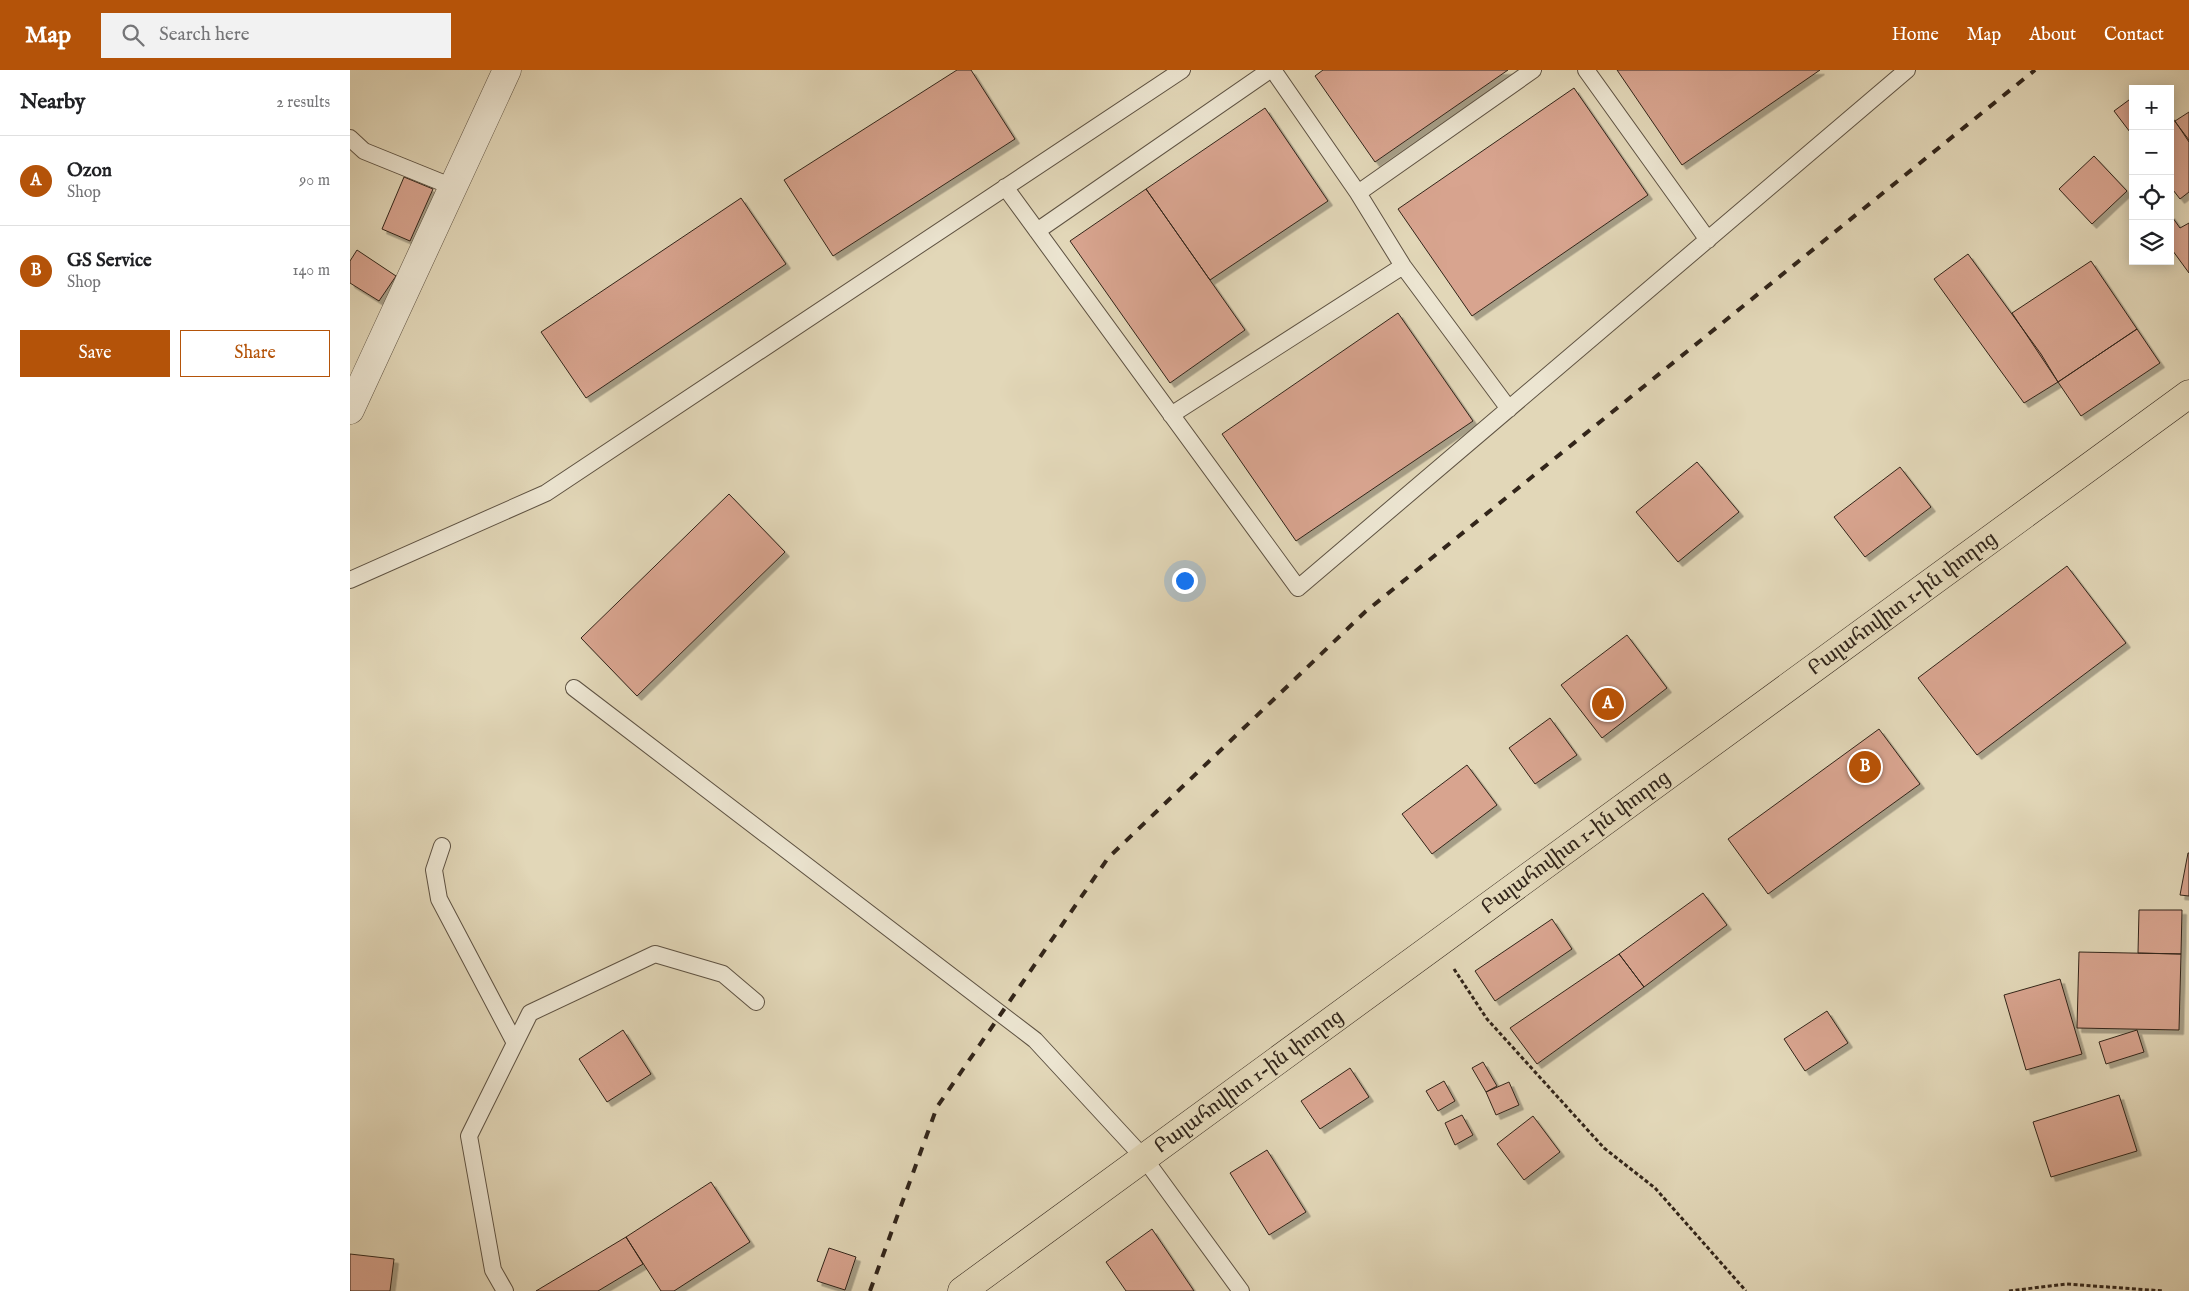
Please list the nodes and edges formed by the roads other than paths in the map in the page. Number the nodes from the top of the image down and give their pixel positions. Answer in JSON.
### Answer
{"nodes":[{"id":1,"x":507,"y":70,"type":"edge"},
{"id":2,"x":1182,"y":70,"type":"edge"},
{"id":3,"x":1272,"y":70,"type":"edge"},
{"id":4,"x":1533,"y":70,"type":"edge"},
{"id":5,"x":1586,"y":70,"type":"edge"},
{"id":6,"x":1907,"y":70,"type":"edge"},
{"id":7,"x":350,"y":138,"type":"edge"},
{"id":8,"x":453,"y":188,"type":"junction"},
{"id":9,"x":1005,"y":188,"type":"junction"},
{"id":10,"x":1358,"y":193,"type":"junction"},
{"id":11,"x":1037,"y":231,"type":"junction"},
{"id":12,"x":1708,"y":240,"type":"junction"},
{"id":13,"x":1403,"y":266,"type":"junction"},
{"id":14,"x":2189,"y":394,"type":"edge"},
{"id":15,"x":1509,"y":408,"type":"junction"},
{"id":16,"x":350,"y":410,"type":"edge"},
{"id":17,"x":1171,"y":415,"type":"junction"},
{"id":18,"x":350,"y":580,"type":"edge"},
{"id":19,"x":574,"y":688,"type":"dead end"},
{"id":20,"x":442,"y":846,"type":"dead end"},
{"id":21,"x":756,"y":1002,"type":"dead end"},
{"id":22,"x":514,"y":1043,"type":"junction"},
{"id":23,"x":1144,"y":1158,"type":"junction"},
{"id":24,"x":505,"y":1291,"type":"edge"},
{"id":25,"x":962,"y":1291,"type":"edge"},
{"id":26,"x":1241,"y":1291,"type":"edge"}],
"edges":[{"from":1,"to":8,"type":"street"},
{"from":2,"to":9,"type":"lane"},
{"from":3,"to":10,"type":"lane"},
{"from":3,"to":11,"type":"lane"},
{"from":4,"to":10,"type":"lane"},
{"from":5,"to":12,"type":"lane"},
{"from":6,"to":12,"type":"lane"},
{"from":7,"to":8,"type":"lane"},
{"from":8,"to":16,"type":"street"},
{"from":9,"to":11,"type":"lane"},
{"from":9,"to":18,"type":"lane"},
{"from":10,"to":13,"type":"lane"},
{"from":11,"to":17,"type":"lane"},
{"from":12,"to":15,"type":"lane"},
{"from":13,"to":15,"type":"lane"},
{"from":13,"to":17,"type":"lane"},
{"from":14,"to":23,"type":"main road","name":"Բալահովիտ 1-ին փողոց"},
{"from":15,"to":17,"type":"lane"},
{"from":19,"to":23,"type":"lane"},
{"from":20,"to":22,"type":"lane"},
{"from":21,"to":22,"type":"lane"},
{"from":22,"to":24,"type":"lane"},
{"from":23,"to":25,"type":"main road","name":"Բալահովիտ 1-ին փողոց"},
{"from":23,"to":26,"type":"lane"}]}
